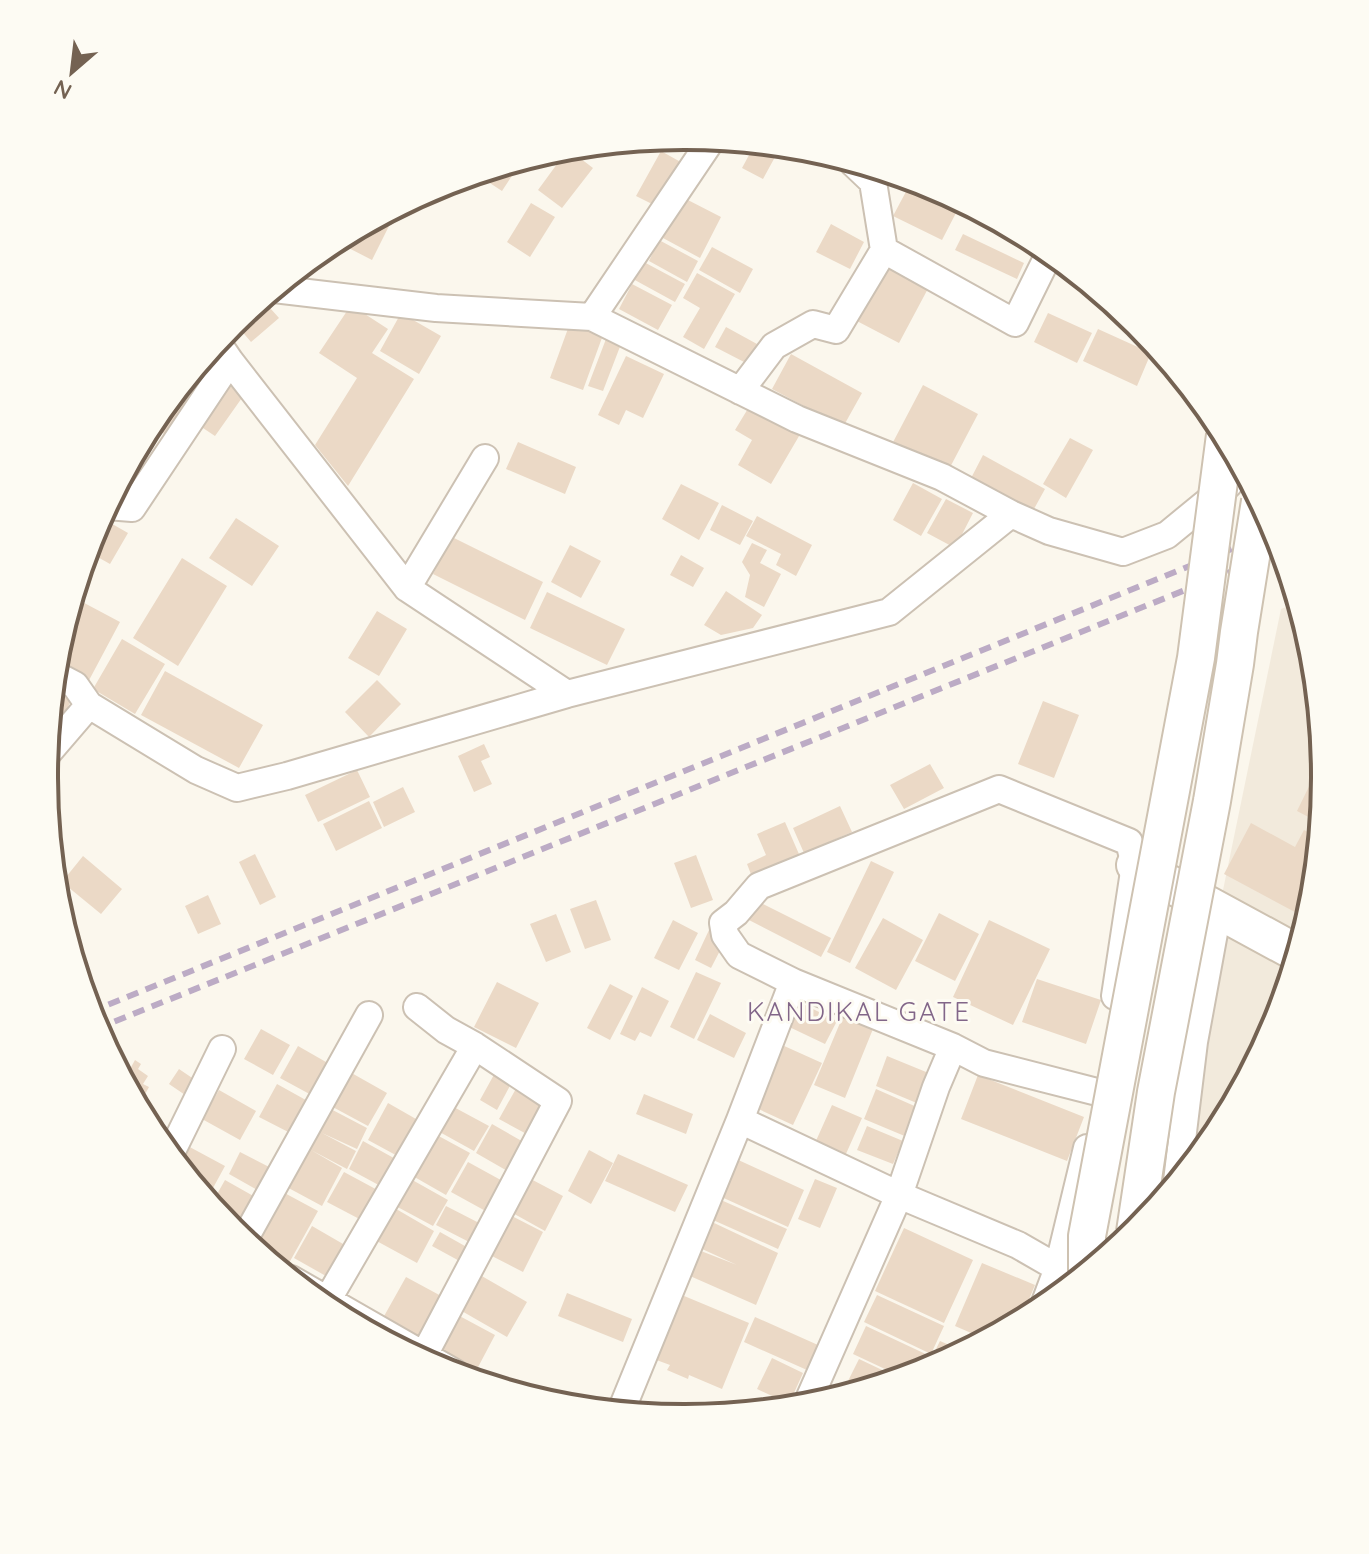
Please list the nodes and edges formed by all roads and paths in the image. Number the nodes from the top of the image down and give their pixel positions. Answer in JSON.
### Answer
{"nodes":[{"id":1,"x":704,"y":151,"type":"edge"},
{"id":2,"x":870,"y":179,"type":"edge"},
{"id":3,"x":884,"y":250,"type":"junction"},
{"id":4,"x":1044,"y":264,"type":"edge"},
{"id":5,"x":290,"y":291,"type":"edge"},
{"id":6,"x":592,"y":317,"type":"junction"},
{"id":7,"x":224,"y":352,"type":"edge"},
{"id":8,"x":740,"y":391,"type":"junction"},
{"id":9,"x":1222,"y":456,"type":"edge"},
{"id":10,"x":485,"y":458,"type":"dead end"},
{"id":11,"x":1234,"y":478,"type":"edge"},
{"id":12,"x":120,"y":507,"type":"edge"},
{"id":13,"x":1011,"y":514,"type":"junction"},
{"id":14,"x":1257,"y":523,"type":"edge"},
{"id":15,"x":407,"y":588,"type":"junction"},
{"id":16,"x":66,"y":680,"type":"edge"},
{"id":17,"x":567,"y":694,"type":"junction"},
{"id":18,"x":89,"y":705,"type":"junction"},
{"id":19,"x":59,"y":740,"type":"edge"},
{"id":20,"x":1135,"y":865,"type":"junction"},
{"id":21,"x":1218,"y":911,"type":"junction"},
{"id":22,"x":1287,"y":948,"type":"edge"},
{"id":23,"x":793,"y":982,"type":"junction"},
{"id":24,"x":417,"y":1007,"type":"dead end"},
{"id":25,"x":369,"y":1015,"type":"dead end"},
{"id":26,"x":475,"y":1046,"type":"junction"},
{"id":27,"x":953,"y":1047,"type":"junction"},
{"id":28,"x":222,"y":1049,"type":"dead end"},
{"id":29,"x":1101,"y":1093,"type":"junction"},
{"id":30,"x":740,"y":1120,"type":"junction"},
{"id":31,"x":176,"y":1142,"type":"edge"},
{"id":32,"x":1179,"y":1161,"type":"edge"},
{"id":33,"x":899,"y":1195,"type":"junction"},
{"id":34,"x":1138,"y":1209,"type":"edge"},
{"id":35,"x":250,"y":1229,"type":"edge"},
{"id":36,"x":1072,"y":1269,"type":"edge"},
{"id":37,"x":1073,"y":1269,"type":"edge"},
{"id":38,"x":1072,"y":1270,"type":"edge"},
{"id":39,"x":331,"y":1294,"type":"edge"},
{"id":40,"x":428,"y":1348,"type":"edge"},
{"id":41,"x":813,"y":1390,"type":"edge"},
{"id":42,"x":625,"y":1400,"type":"edge"}],
"edges":[{"from":1,"to":6,"type":"street"},
{"from":2,"to":3,"type":"street"},
{"from":3,"to":4,"type":"street"},
{"from":3,"to":8,"type":"street"},
{"from":5,"to":6,"type":"street"},
{"from":6,"to":8,"type":"street"},
{"from":7,"to":12,"type":"street"},
{"from":7,"to":15,"type":"street"},
{"from":8,"to":13,"type":"street"},
{"from":9,"to":37,"type":"main road","bridge":true},
{"from":10,"to":15,"type":"street"},
{"from":11,"to":13,"type":"street"},
{"from":13,"to":17,"type":"street"},
{"from":14,"to":34,"type":"main road","bridge":true},
{"from":15,"to":17,"type":"street"},
{"from":16,"to":18,"type":"street"},
{"from":17,"to":18,"type":"street"},
{"from":18,"to":19,"type":"street"},
{"from":20,"to":21,"type":"main road"},
{"from":20,"to":23,"type":"street"},
{"from":20,"to":29,"type":"street"},
{"from":21,"to":22,"type":"main road"},
{"from":21,"to":32,"type":"street"},
{"from":23,"to":27,"type":"street"},
{"from":23,"to":30,"type":"street"},
{"from":24,"to":26,"type":"street"},
{"from":25,"to":35,"type":"street"},
{"from":26,"to":39,"type":"street"},
{"from":26,"to":40,"type":"street"},
{"from":27,"to":29,"type":"street"},
{"from":27,"to":33,"type":"street"},
{"from":28,"to":31,"type":"street"},
{"from":29,"to":36,"type":"street"},
{"from":30,"to":33,"type":"street"},
{"from":30,"to":42,"type":"street"},
{"from":33,"to":38,"type":"street"},
{"from":33,"to":41,"type":"street"}]}
